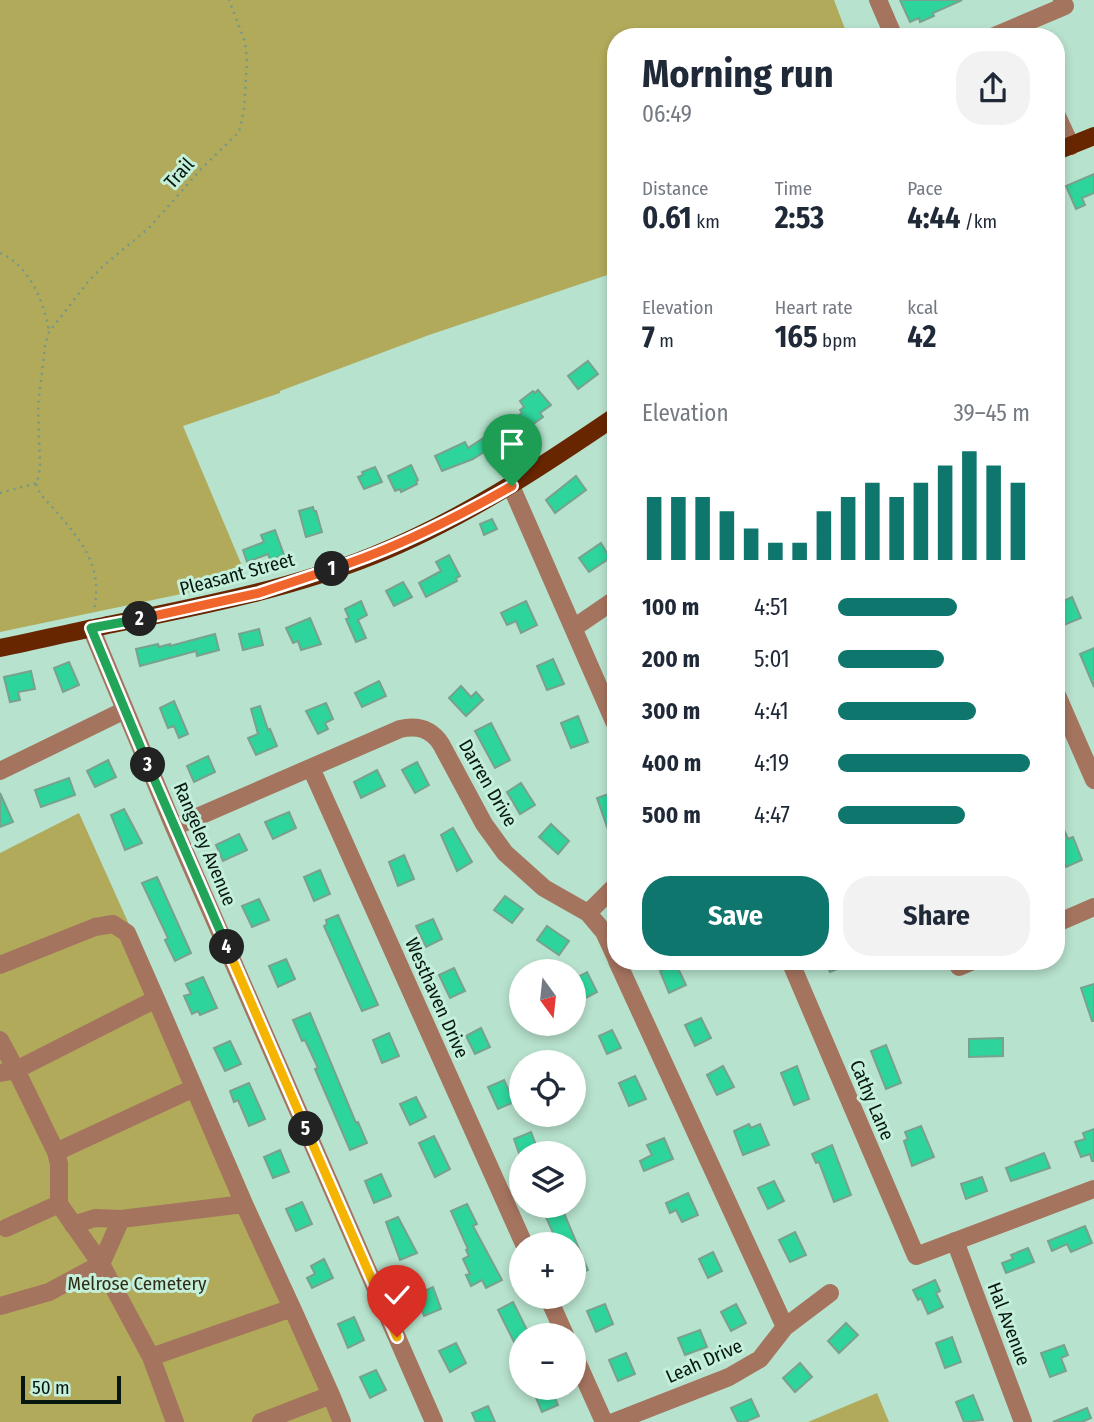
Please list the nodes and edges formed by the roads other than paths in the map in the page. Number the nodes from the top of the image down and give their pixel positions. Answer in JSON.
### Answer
{"nodes":[{"id":1,"x":878,"y":0,"type":"edge"},
{"id":2,"x":1062,"y":0,"type":"edge"},
{"id":3,"x":890,"y":28,"type":"edge"},
{"id":4,"x":1026,"y":28,"type":"edge"},
{"id":5,"x":1094,"y":136,"type":"edge"},
{"id":6,"x":1065,"y":148,"type":"edge"},
{"id":7,"x":607,"y":422,"type":"edge"},
{"id":8,"x":512,"y":486,"type":"junction"},
{"id":9,"x":607,"y":605,"type":"edge"},
{"id":10,"x":575,"y":627,"type":"junction"},
{"id":11,"x":91,"y":628,"type":"junction"},
{"id":12,"x":0,"y":648,"type":"edge"},
{"id":13,"x":607,"y":704,"type":"edge"},
{"id":14,"x":125,"y":710,"type":"junction"},
{"id":15,"x":1065,"y":713,"type":"edge"},
{"id":16,"x":311,"y":768,"type":"junction"},
{"id":17,"x":0,"y":771,"type":"edge"},
{"id":18,"x":1094,"y":780,"type":"edge"},
{"id":19,"x":174,"y":827,"type":"junction"},
{"id":20,"x":607,"y":894,"type":"edge"},
{"id":21,"x":1094,"y":907,"type":"edge"},
{"id":22,"x":588,"y":913,"type":"junction"},
{"id":23,"x":1065,"y":920,"type":"edge"},
{"id":24,"x":607,"y":938,"type":"edge"},
{"id":25,"x":0,"y":965,"type":"edge"},
{"id":26,"x":622,"y":970,"type":"edge"},
{"id":27,"x":794,"y":970,"type":"edge"},
{"id":28,"x":156,"y":999,"type":"junction"},
{"id":29,"x":0,"y":1040,"type":"edge"},
{"id":30,"x":8,"y":1071,"type":"edge"},
{"id":31,"x":194,"y":1088,"type":"junction"},
{"id":32,"x":56,"y":1152,"type":"junction"},
{"id":33,"x":1094,"y":1189,"type":"edge"},
{"id":34,"x":244,"y":1204,"type":"junction"},
{"id":35,"x":59,"y":1205,"type":"junction"},
{"id":36,"x":121,"y":1219,"type":"junction"},
{"id":37,"x":73,"y":1224,"type":"junction"},
{"id":38,"x":2,"y":1227,"type":"edge"},
{"id":39,"x":519,"y":1232,"type":"edge"},
{"id":40,"x":955,"y":1241,"type":"junction"},
{"id":41,"x":101,"y":1264,"type":"junction"},
{"id":42,"x":830,"y":1293,"type":"dead end"},
{"id":43,"x":0,"y":1306,"type":"edge"},
{"id":44,"x":292,"y":1308,"type":"junction"},
{"id":45,"x":785,"y":1327,"type":"junction"},
{"id":46,"x":151,"y":1357,"type":"junction"},
{"id":47,"x":586,"y":1382,"type":"edge"},
{"id":48,"x":331,"y":1395,"type":"junction"},
{"id":49,"x":175,"y":1422,"type":"edge"},
{"id":50,"x":261,"y":1422,"type":"edge"},
{"id":51,"x":342,"y":1422,"type":"edge"},
{"id":52,"x":434,"y":1422,"type":"edge"},
{"id":53,"x":604,"y":1422,"type":"edge"},
{"id":54,"x":614,"y":1422,"type":"edge"},
{"id":55,"x":1023,"y":1422,"type":"edge"}],
"edges":[{"from":1,"to":3,"type":"street"},
{"from":2,"to":4,"type":"street"},
{"from":5,"to":6,"type":"main road"},
{"from":7,"to":8,"type":"main road","name":"Pleasant Street"},
{"from":8,"to":10,"type":"street"},
{"from":8,"to":11,"type":"main road","name":"Pleasant Street"},
{"from":9,"to":10,"type":"street"},
{"from":10,"to":13,"type":"street"},
{"from":11,"to":12,"type":"main road","name":"Pleasant Street"},
{"from":11,"to":14,"type":"street","name":"Rangeley Avenue"},
{"from":14,"to":17,"type":"street"},
{"from":14,"to":19,"type":"street","name":"Rangeley Avenue"},
{"from":15,"to":18,"type":"street"},
{"from":16,"to":19,"type":"street","name":"Darren Drive"},
{"from":16,"to":22,"type":"street","name":"Darren Drive"},
{"from":16,"to":39,"type":"street","name":"Westhaven Drive"},
{"from":19,"to":52,"type":"street","name":"Rangeley Avenue"},
{"from":20,"to":22,"type":"street"},
{"from":21,"to":23,"type":"street"},
{"from":22,"to":24,"type":"street","name":"Darren Drive"},
{"from":25,"to":28,"type":"street"},
{"from":26,"to":45,"type":"street","name":"Darren Drive"},
{"from":27,"to":40,"type":"street","name":"Cathy Lane"},
{"from":28,"to":30,"type":"street"},
{"from":28,"to":31,"type":"street"},
{"from":29,"to":30,"type":"street"},
{"from":30,"to":32,"type":"street"},
{"from":31,"to":32,"type":"street"},
{"from":31,"to":34,"type":"street"},
{"from":32,"to":35,"type":"street"},
{"from":33,"to":40,"type":"street"},
{"from":34,"to":36,"type":"street"},
{"from":34,"to":44,"type":"street"},
{"from":35,"to":37,"type":"street"},
{"from":35,"to":38,"type":"street"},
{"from":36,"to":37,"type":"street"},
{"from":36,"to":41,"type":"street"},
{"from":37,"to":41,"type":"street"},
{"from":40,"to":55,"type":"street","name":"Hal Avenue"},
{"from":41,"to":43,"type":"street"},
{"from":41,"to":46,"type":"street"},
{"from":42,"to":45,"type":"street","name":"Leah Drive"},
{"from":44,"to":46,"type":"street"},
{"from":44,"to":48,"type":"street"},
{"from":45,"to":54,"type":"street","name":"Leah Drive"},
{"from":46,"to":49,"type":"street"},
{"from":47,"to":53,"type":"street"},
{"from":48,"to":50,"type":"street"},
{"from":48,"to":51,"type":"street"}]}
